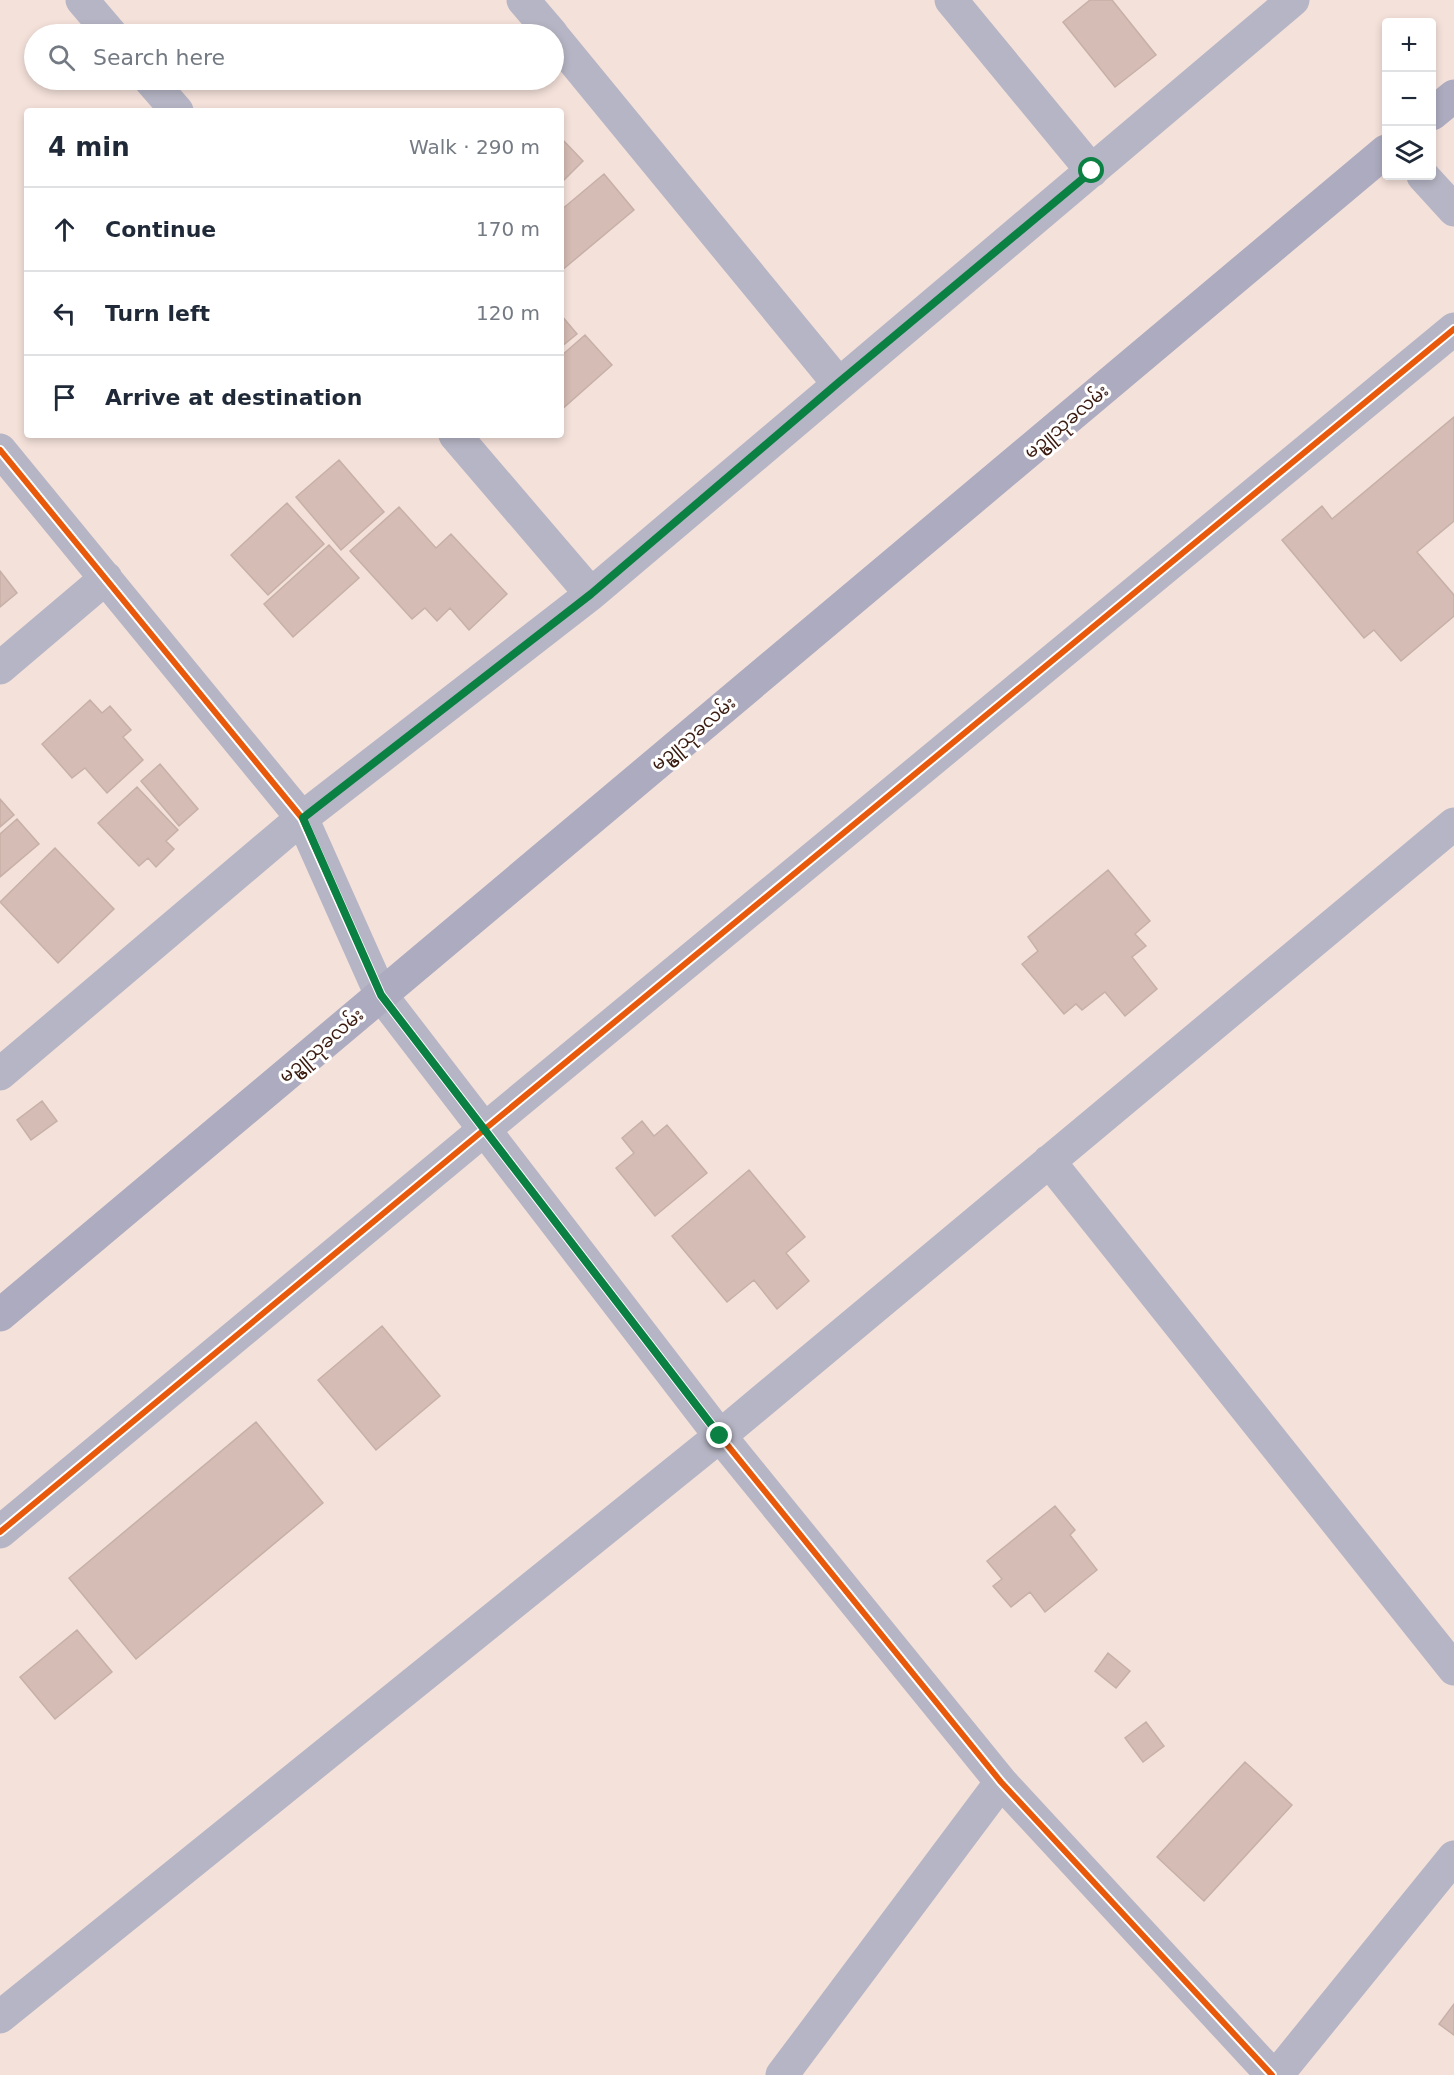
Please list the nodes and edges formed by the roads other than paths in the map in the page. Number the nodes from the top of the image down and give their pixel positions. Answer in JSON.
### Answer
{"nodes":[{"id":1,"x":82,"y":0,"type":"edge"},
{"id":2,"x":524,"y":0,"type":"edge"},
{"id":3,"x":951,"y":0,"type":"edge"},
{"id":4,"x":1293,"y":0,"type":"edge"},
{"id":5,"x":102,"y":24,"type":"edge"},
{"id":6,"x":544,"y":24,"type":"edge"},
{"id":7,"x":564,"y":48,"type":"edge"},
{"id":8,"x":159,"y":90,"type":"edge"},
{"id":9,"x":1454,"y":96,"type":"edge"},
{"id":10,"x":174,"y":108,"type":"edge"},
{"id":11,"x":1436,"y":110,"type":"edge"},
{"id":12,"x":1382,"y":154,"type":"edge"},
{"id":13,"x":1092,"y":171,"type":"junction"},
{"id":14,"x":1427,"y":180,"type":"edge"},
{"id":15,"x":1454,"y":210,"type":"edge"},
{"id":16,"x":1454,"y":329,"type":"edge"},
{"id":17,"x":838,"y":383,"type":"junction"},
{"id":18,"x":458,"y":438,"type":"edge"},
{"id":19,"x":0,"y":450,"type":"edge"},
{"id":20,"x":106,"y":578,"type":"junction"},
{"id":21,"x":591,"y":594,"type":"junction"},
{"id":22,"x":0,"y":668,"type":"edge"},
{"id":23,"x":303,"y":818,"type":"junction"},
{"id":24,"x":1454,"y":824,"type":"edge"},
{"id":25,"x":381,"y":995,"type":"junction"},
{"id":26,"x":0,"y":1074,"type":"edge"},
{"id":27,"x":485,"y":1129,"type":"junction"},
{"id":28,"x":1049,"y":1161,"type":"junction"},
{"id":29,"x":0,"y":1315,"type":"edge"},
{"id":30,"x":720,"y":1436,"type":"junction"},
{"id":31,"x":0,"y":1532,"type":"edge"},
{"id":32,"x":1454,"y":1669,"type":"edge"},
{"id":33,"x":1001,"y":1782,"type":"junction"},
{"id":34,"x":1454,"y":1857,"type":"edge"},
{"id":35,"x":0,"y":2017,"type":"edge"},
{"id":36,"x":782,"y":2075,"type":"edge"},
{"id":37,"x":1272,"y":2075,"type":"edge"},
{"id":38,"x":1277,"y":2075,"type":"edge"}],
"edges":[{"from":1,"to":5,"type":"street"},
{"from":2,"to":6,"type":"street"},
{"from":3,"to":13,"type":"street"},
{"from":4,"to":13,"type":"street"},
{"from":7,"to":17,"type":"street"},
{"from":8,"to":10,"type":"street"},
{"from":9,"to":11,"type":"street"},
{"from":12,"to":25,"type":"street","name":"မဥ္ဇူသုခလမ်း"},
{"from":13,"to":17,"type":"street"},
{"from":14,"to":15,"type":"street"},
{"from":16,"to":27,"type":"street"},
{"from":17,"to":21,"type":"street"},
{"from":18,"to":21,"type":"street"},
{"from":19,"to":20,"type":"street"},
{"from":20,"to":22,"type":"street"},
{"from":20,"to":23,"type":"street"},
{"from":21,"to":23,"type":"street"},
{"from":23,"to":25,"type":"street"},
{"from":23,"to":26,"type":"street"},
{"from":24,"to":28,"type":"street"},
{"from":25,"to":27,"type":"street"},
{"from":25,"to":29,"type":"street","name":"မဥ္ဇူသုခလမ်း"},
{"from":27,"to":30,"type":"street"},
{"from":27,"to":31,"type":"street"},
{"from":28,"to":30,"type":"street"},
{"from":28,"to":32,"type":"street"},
{"from":30,"to":33,"type":"street"},
{"from":30,"to":35,"type":"street"},
{"from":33,"to":36,"type":"street"},
{"from":33,"to":37,"type":"street"},
{"from":34,"to":38,"type":"street"}]}
